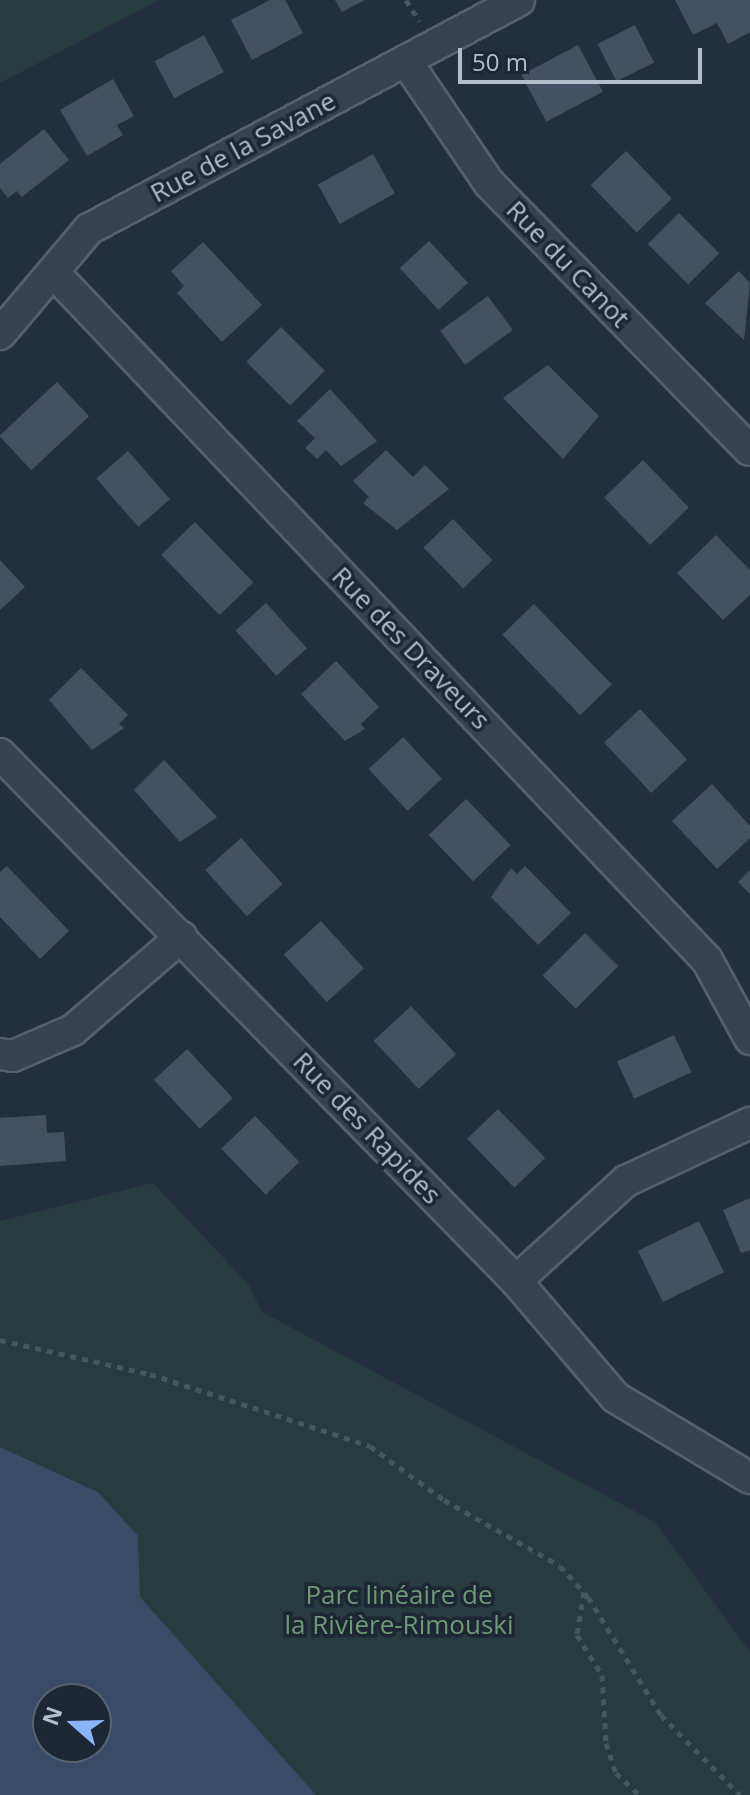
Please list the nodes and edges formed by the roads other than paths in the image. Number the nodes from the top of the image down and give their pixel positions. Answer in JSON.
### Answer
{"nodes":[{"id":1,"x":519,"y":0,"type":"edge"},
{"id":2,"x":406,"y":61,"type":"junction"},
{"id":3,"x":53,"y":272,"type":"junction"},
{"id":4,"x":0,"y":334,"type":"edge"},
{"id":5,"x":750,"y":450,"type":"edge"},
{"id":6,"x":0,"y":754,"type":"edge"},
{"id":7,"x":181,"y":937,"type":"junction"},
{"id":8,"x":750,"y":1039,"type":"edge"},
{"id":9,"x":0,"y":1054,"type":"edge"},
{"id":10,"x":750,"y":1123,"type":"edge"},
{"id":11,"x":516,"y":1281,"type":"junction"},
{"id":12,"x":750,"y":1478,"type":"edge"}],
"edges":[{"from":1,"to":2,"type":"street","name":"Rue de la Savane"},
{"from":2,"to":3,"type":"street","name":"Rue de la Savane"},
{"from":2,"to":5,"type":"street","name":"Rue du Canot"},
{"from":3,"to":4,"type":"street","name":"Rue de la Savane"},
{"from":3,"to":8,"type":"street","name":"Rue des Draveurs"},
{"from":6,"to":7,"type":"street","name":"Rue des Rapides"},
{"from":7,"to":9,"type":"street"},
{"from":7,"to":11,"type":"street","name":"Rue des Rapides"},
{"from":10,"to":11,"type":"street"},
{"from":11,"to":12,"type":"street","name":"Rue des Rapides"}]}
